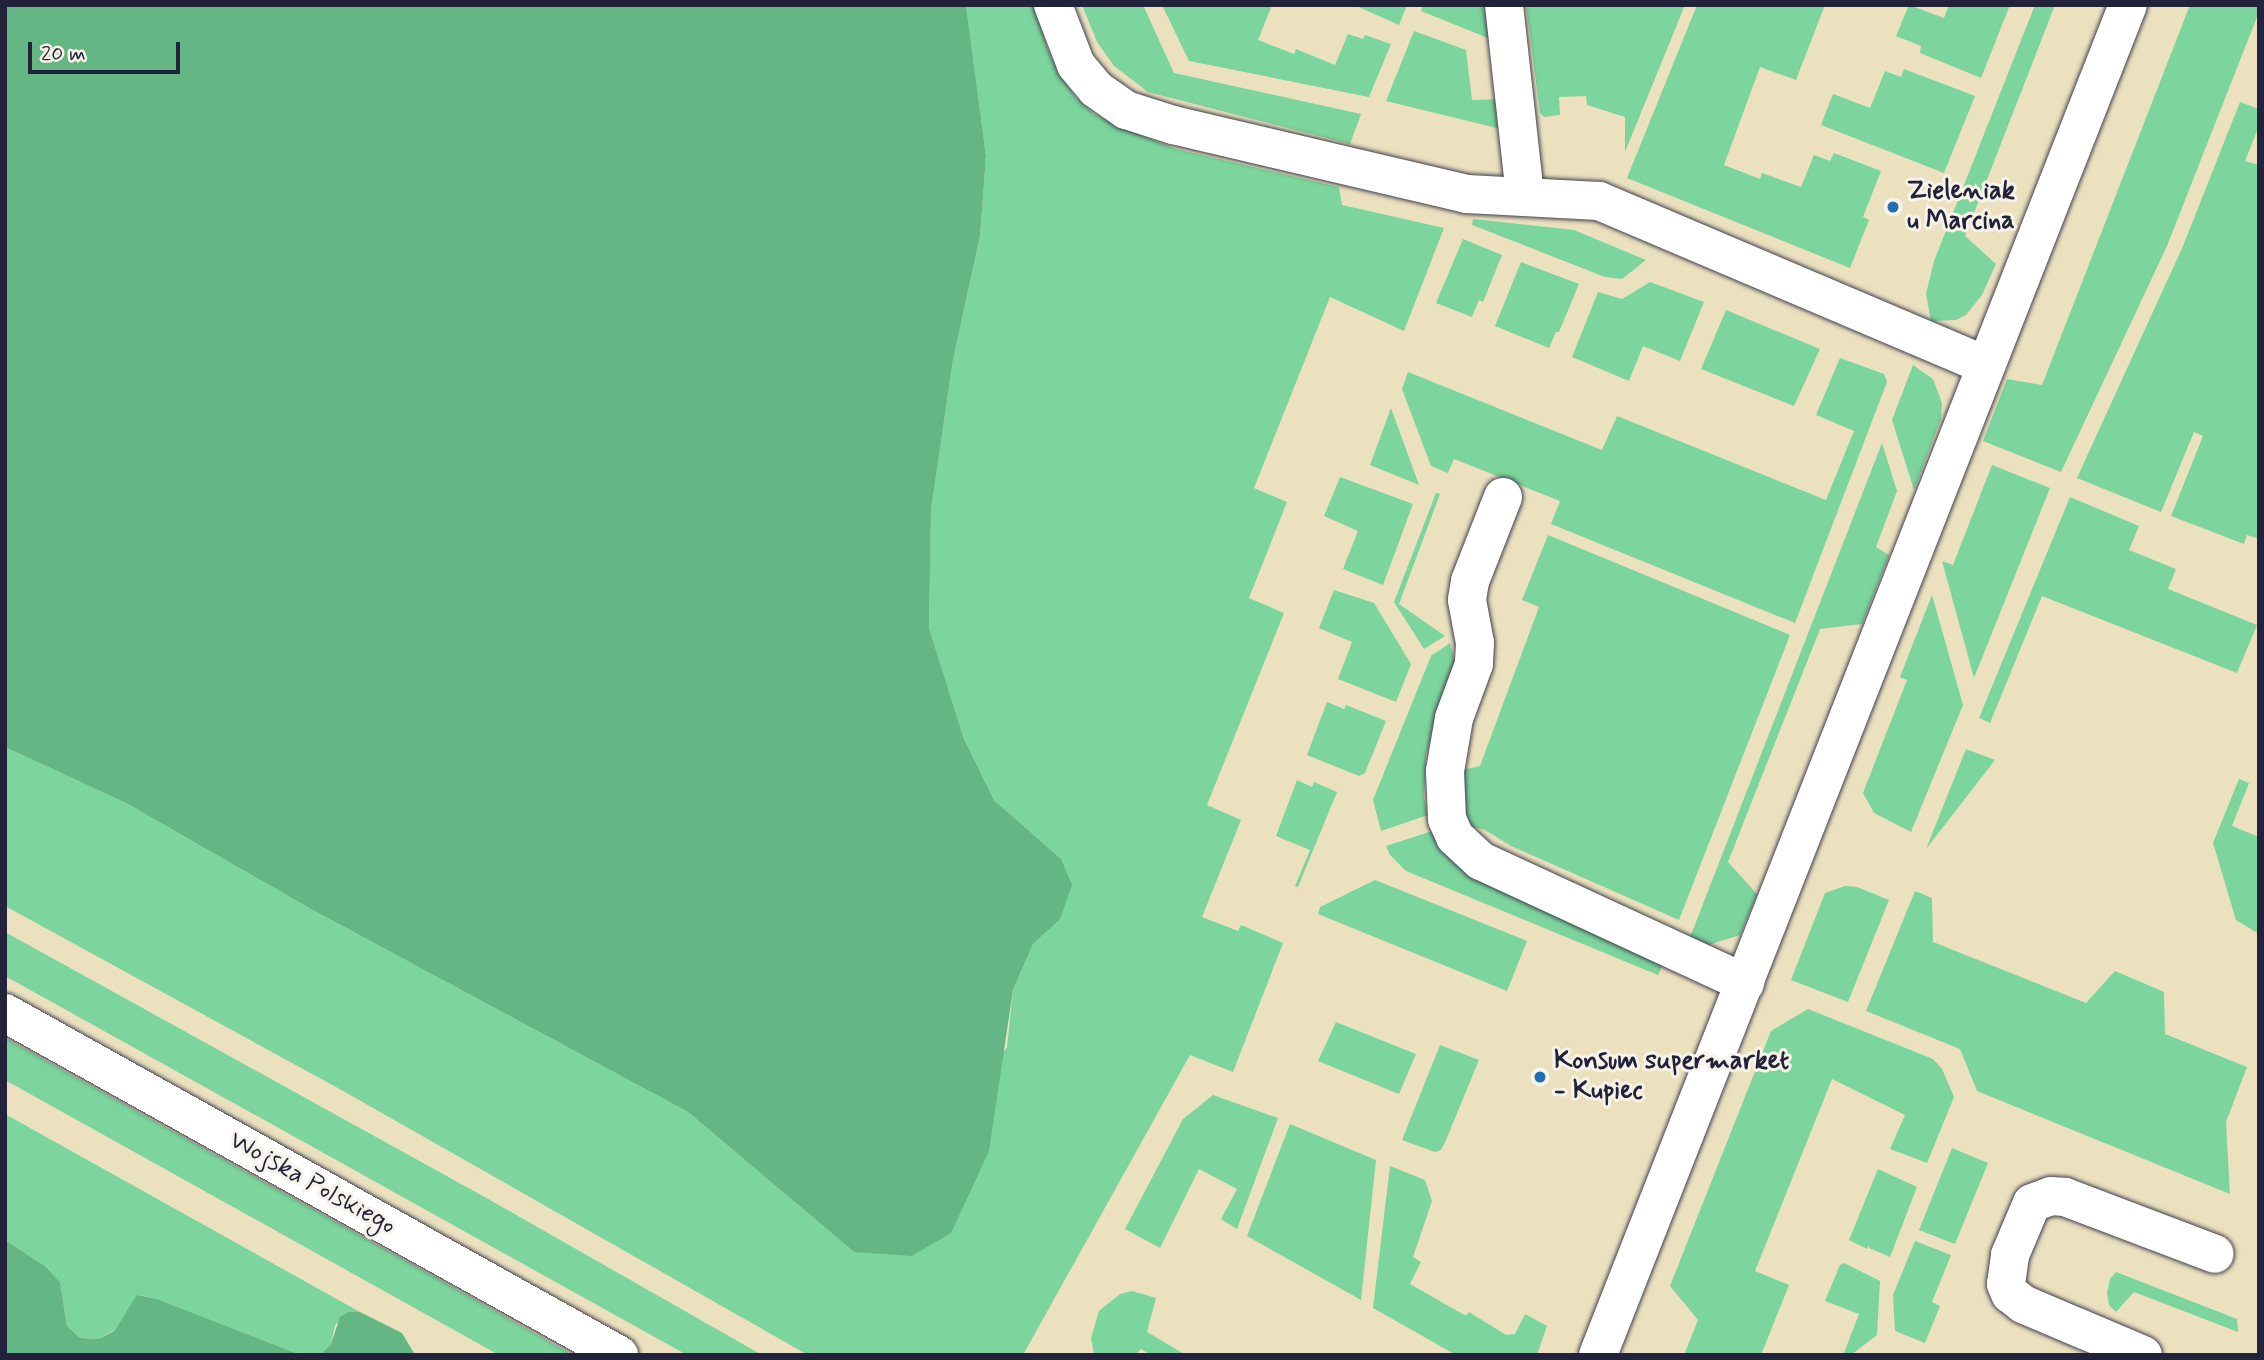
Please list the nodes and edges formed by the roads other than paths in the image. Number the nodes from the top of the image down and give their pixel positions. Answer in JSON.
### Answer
{"nodes":[{"id":1,"x":1053,"y":5,"type":"edge"},
{"id":2,"x":1504,"y":5,"type":"edge"},
{"id":3,"x":2128,"y":5,"type":"edge"},
{"id":4,"x":1525,"y":196,"type":"junction"},
{"id":5,"x":1985,"y":365,"type":"junction"},
{"id":6,"x":1503,"y":497,"type":"dead end"},
{"id":7,"x":1745,"y":982,"type":"junction"},
{"id":8,"x":5,"y":1013,"type":"edge"},
{"id":9,"x":2215,"y":1254,"type":"dead end"},
{"id":10,"x":619,"y":1355,"type":"edge"},
{"id":11,"x":1598,"y":1355,"type":"edge"},
{"id":12,"x":2143,"y":1355,"type":"edge"}],
"edges":[{"from":1,"to":4,"type":"street"},
{"from":2,"to":4,"type":"street"},
{"from":3,"to":5,"type":"street"},
{"from":4,"to":5,"type":"street"},
{"from":5,"to":7,"type":"street"},
{"from":6,"to":7,"type":"street"},
{"from":7,"to":11,"type":"street"},
{"from":8,"to":10,"type":"street","name":"Wojska Polskiego"},
{"from":9,"to":12,"type":"street"}]}
